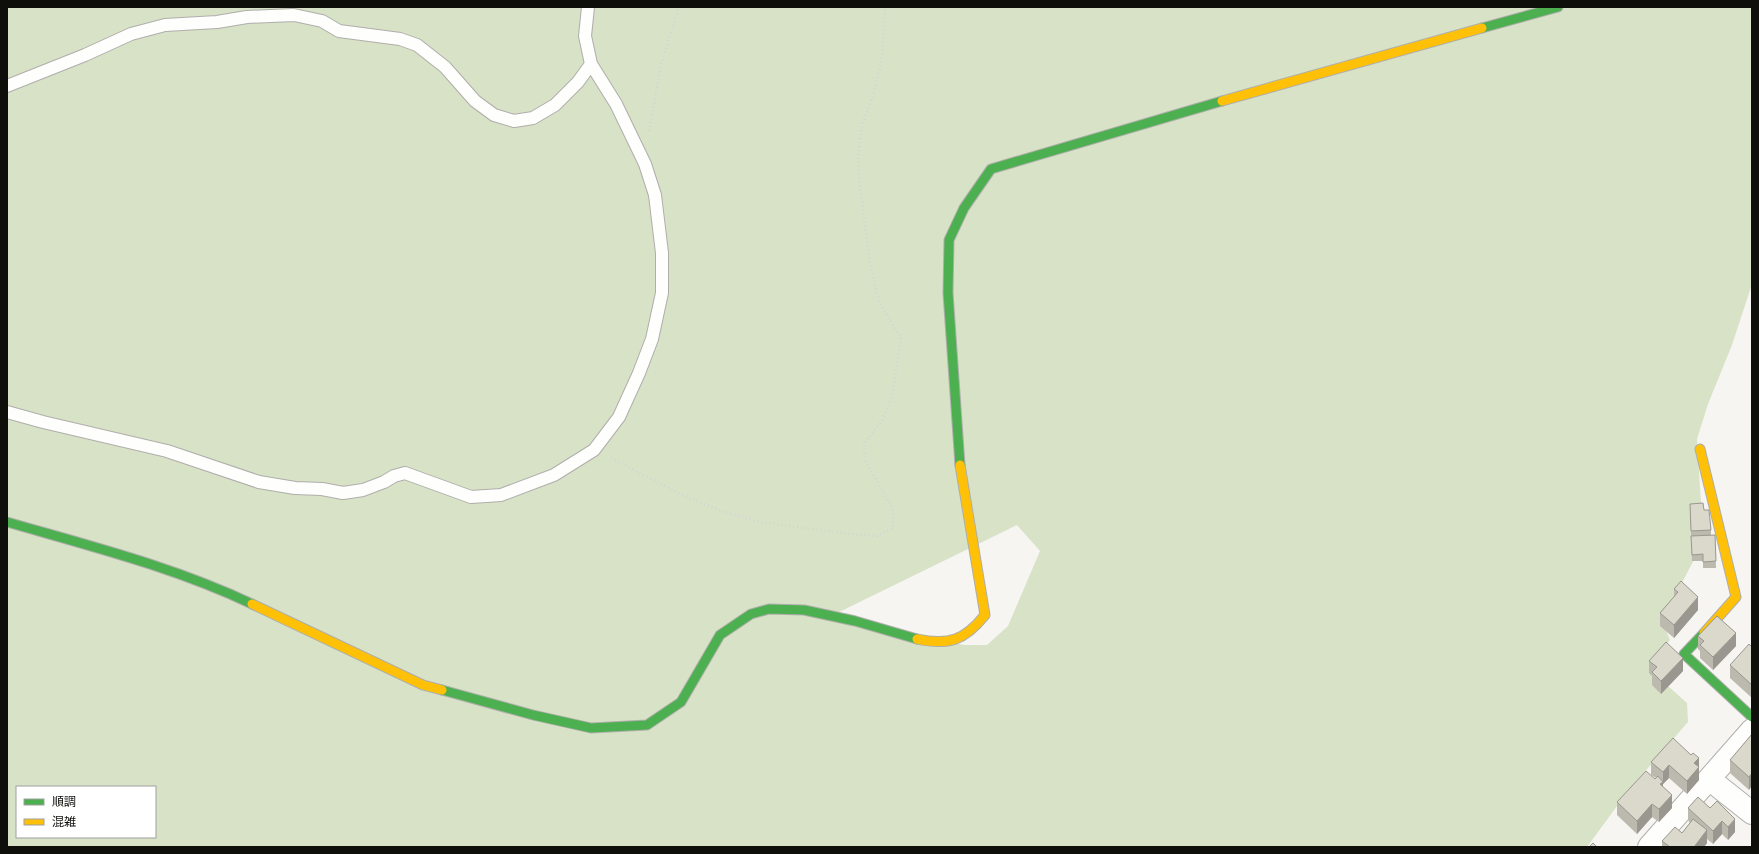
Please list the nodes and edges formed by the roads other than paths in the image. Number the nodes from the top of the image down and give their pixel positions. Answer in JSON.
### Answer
{"nodes":[{"id":1,"x":588,"y":7,"type":"edge"},
{"id":2,"x":1558,"y":7,"type":"edge"},
{"id":3,"x":591,"y":64,"type":"junction"},
{"id":4,"x":7,"y":86,"type":"edge"},
{"id":5,"x":7,"y":412,"type":"edge"},
{"id":6,"x":1700,"y":449,"type":"dead end"},
{"id":7,"x":7,"y":522,"type":"edge"},
{"id":8,"x":1752,"y":717,"type":"edge"},
{"id":9,"x":1752,"y":730,"type":"edge"},
{"id":10,"x":1710,"y":779,"type":"junction"},
{"id":11,"x":1752,"y":814,"type":"edge"},
{"id":12,"x":1649,"y":847,"type":"edge"}],
"edges":[{"from":1,"to":3,"type":"lane"},
{"from":2,"to":7,"type":"street"},
{"from":3,"to":4,"type":"lane"},
{"from":3,"to":5,"type":"lane"},
{"from":6,"to":8,"type":"street"},
{"from":9,"to":10,"type":"street"},
{"from":10,"to":11,"type":"street"},
{"from":10,"to":12,"type":"street"}]}
